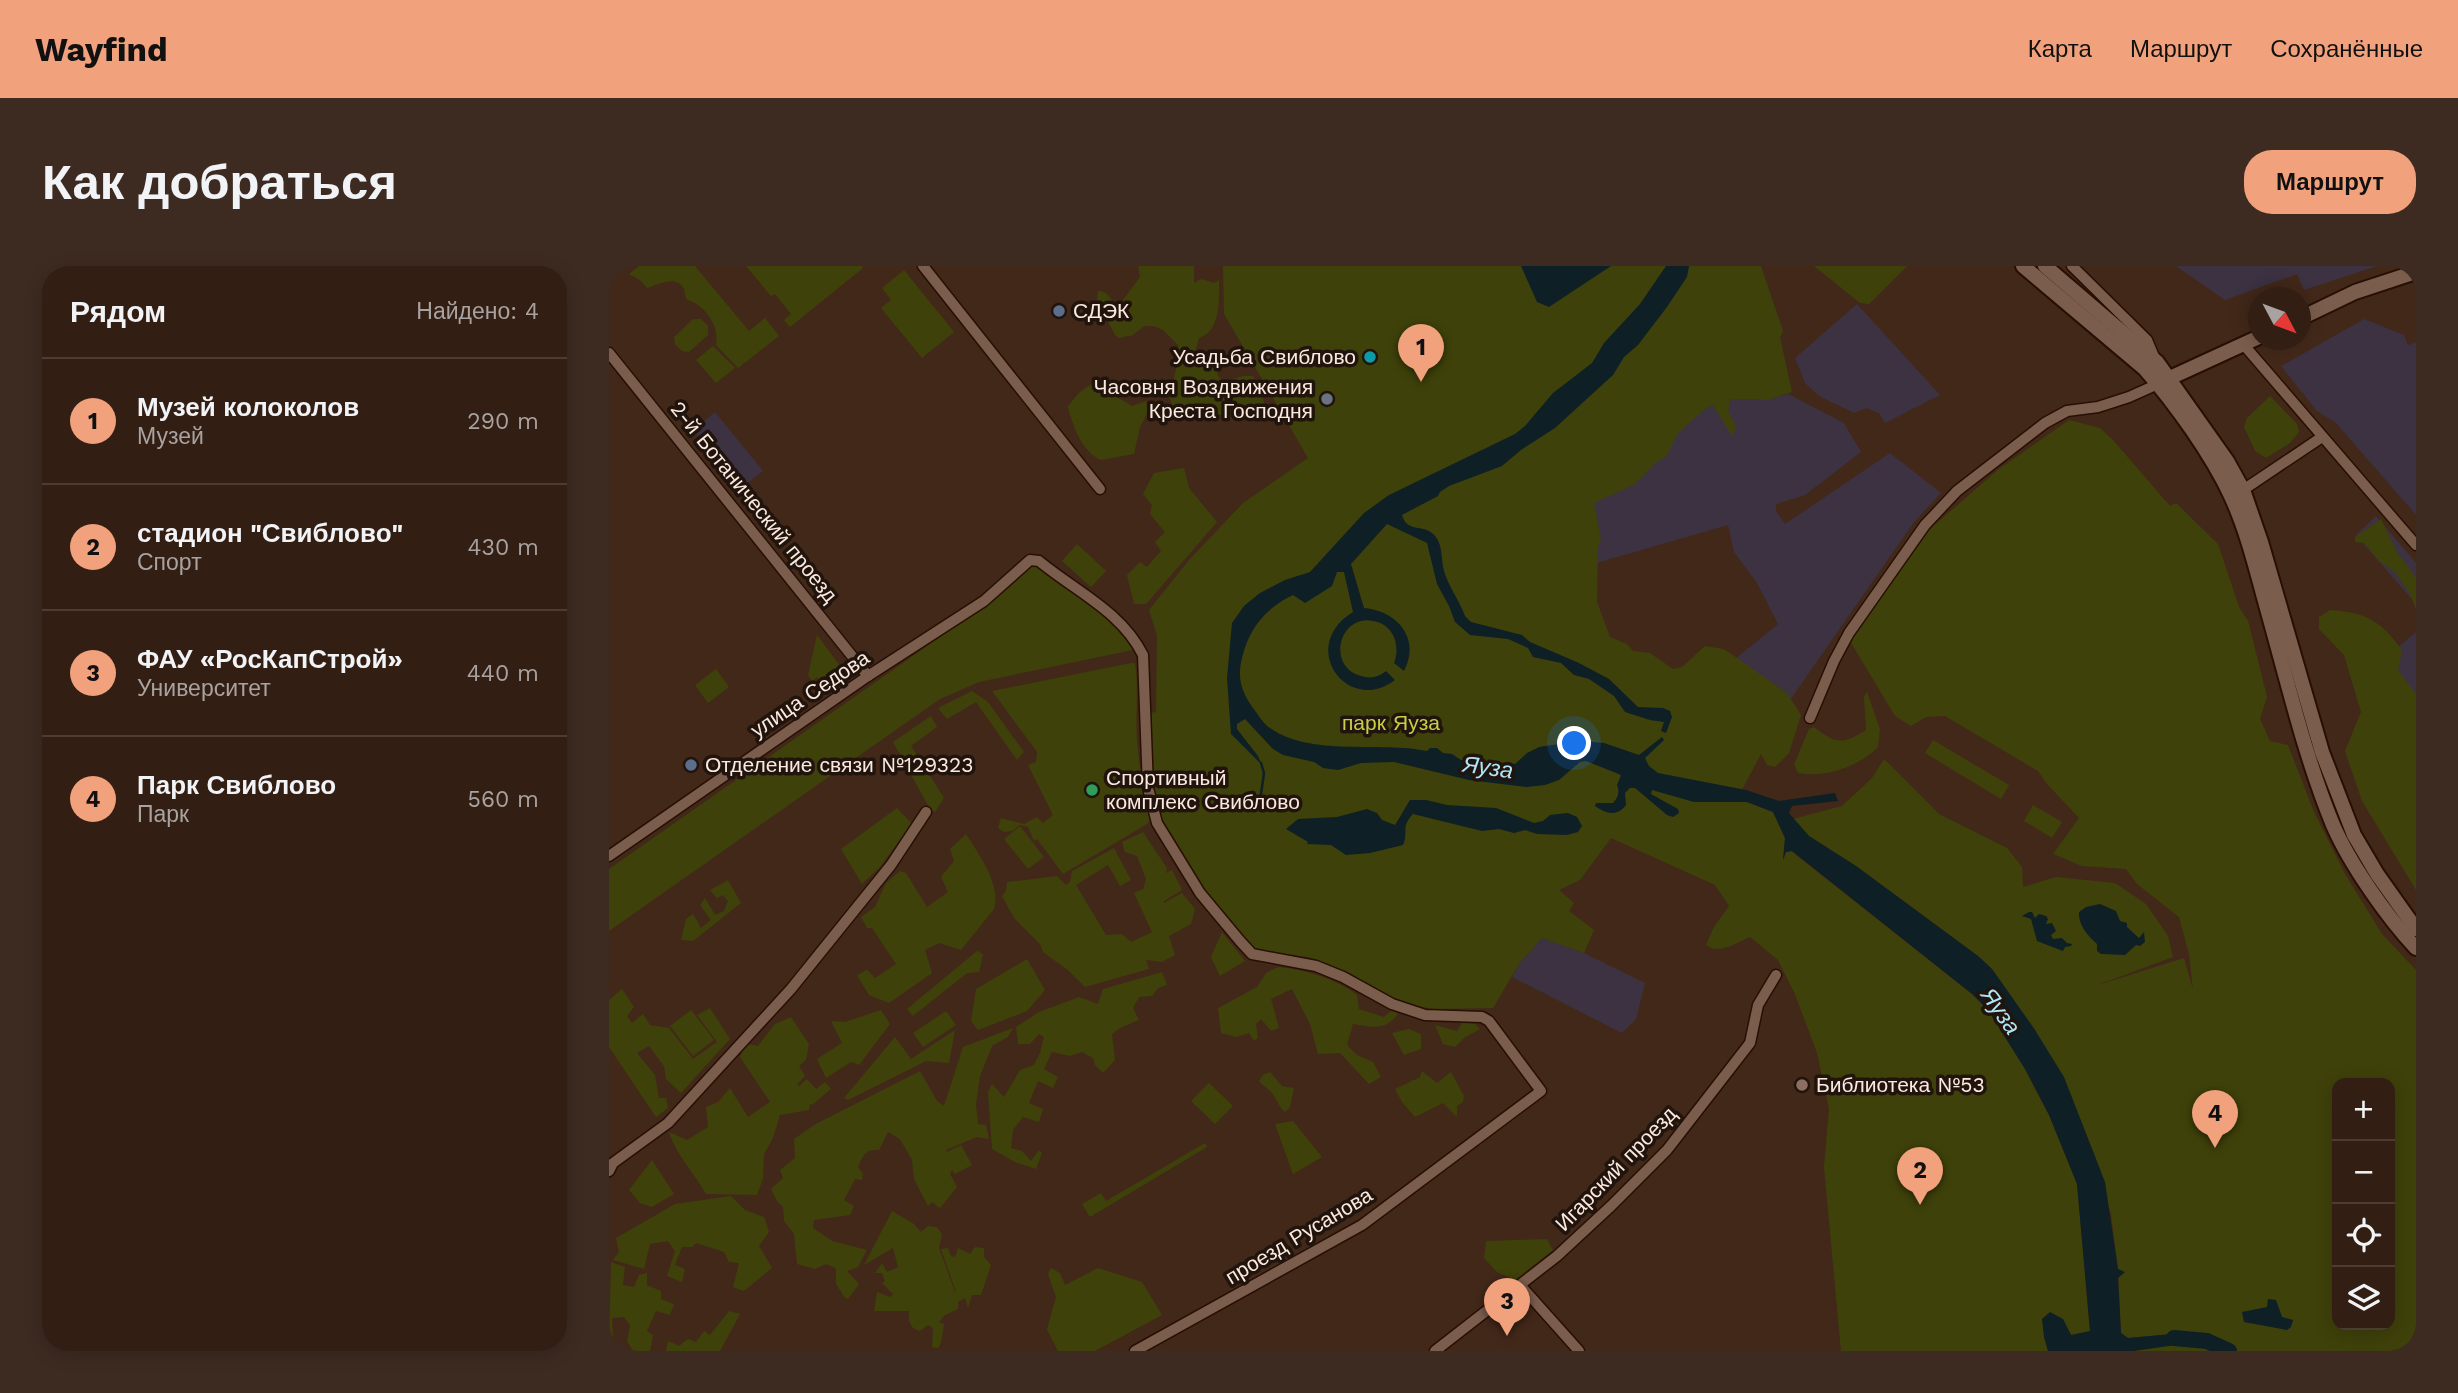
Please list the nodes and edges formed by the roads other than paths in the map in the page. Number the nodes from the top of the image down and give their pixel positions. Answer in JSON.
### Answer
{"nodes":[{"id":1,"x":613,"y":266,"type":"edge"},
{"id":2,"x":923,"y":266,"type":"edge"},
{"id":3,"x":2023,"y":266,"type":"edge"},
{"id":4,"x":2045,"y":266,"type":"edge"},
{"id":5,"x":2072,"y":266,"type":"edge"},
{"id":6,"x":609,"y":270,"type":"edge"},
{"id":7,"x":2416,"y":272,"type":"edge"},
{"id":8,"x":2311,"y":313,"type":"edge"},
{"id":9,"x":2248,"y":342,"type":"edge"},
{"id":10,"x":2243,"y":344,"type":"junction"},
{"id":11,"x":609,"y":353,"type":"edge"},
{"id":12,"x":2157,"y":362,"type":"junction"},
{"id":13,"x":2163,"y":381,"type":"junction"},
{"id":14,"x":2322,"y":438,"type":"junction"},
{"id":15,"x":1100,"y":489,"type":"dead end"},
{"id":16,"x":2243,"y":490,"type":"junction"},
{"id":17,"x":2416,"y":545,"type":"edge"},
{"id":18,"x":868,"y":676,"type":"junction"},
{"id":19,"x":1810,"y":718,"type":"dead end"},
{"id":20,"x":926,"y":812,"type":"dead end"},
{"id":21,"x":609,"y":856,"type":"edge"},
{"id":22,"x":2416,"y":929,"type":"edge"},
{"id":23,"x":2416,"y":948,"type":"edge"},
{"id":24,"x":1776,"y":975,"type":"dead end"},
{"id":25,"x":1541,"y":1091,"type":"joint"},
{"id":26,"x":609,"y":1171,"type":"edge"},
{"id":27,"x":1521,"y":1286,"type":"junction"},
{"id":28,"x":1135,"y":1351,"type":"edge"},
{"id":29,"x":1435,"y":1351,"type":"edge"},
{"id":30,"x":1580,"y":1351,"type":"edge"}],
"edges":[{"from":1,"to":6,"type":"street"},
{"from":2,"to":15,"type":"street"},
{"from":3,"to":13,"type":"main road"},
{"from":4,"to":12,"type":"main road"},
{"from":5,"to":12,"type":"street"},
{"from":7,"to":8,"type":"main road"},
{"from":9,"to":10,"type":"main road"},
{"from":10,"to":13,"type":"main road"},
{"from":10,"to":14,"type":"street"},
{"from":11,"to":18,"type":"street","name":"2-й Ботанический проезд"},
{"from":12,"to":13,"type":"main road"},
{"from":13,"to":16,"type":"main road"},
{"from":13,"to":19,"type":"street"},
{"from":13,"to":23,"type":"main road"},
{"from":14,"to":16,"type":"street"},
{"from":14,"to":17,"type":"street"},
{"from":16,"to":22,"type":"main road"},
{"from":18,"to":21,"type":"street","name":"улица Седова"},
{"from":18,"to":25,"type":"street","name":"улица Седова"},
{"from":20,"to":26,"type":"street"},
{"from":24,"to":27,"type":"street","name":"Игарский проезд"},
{"from":25,"to":28,"type":"street","name":"проезд Русанова"},
{"from":27,"to":29,"type":"street","name":"Игарский проезд"},
{"from":27,"to":30,"type":"street"}]}
